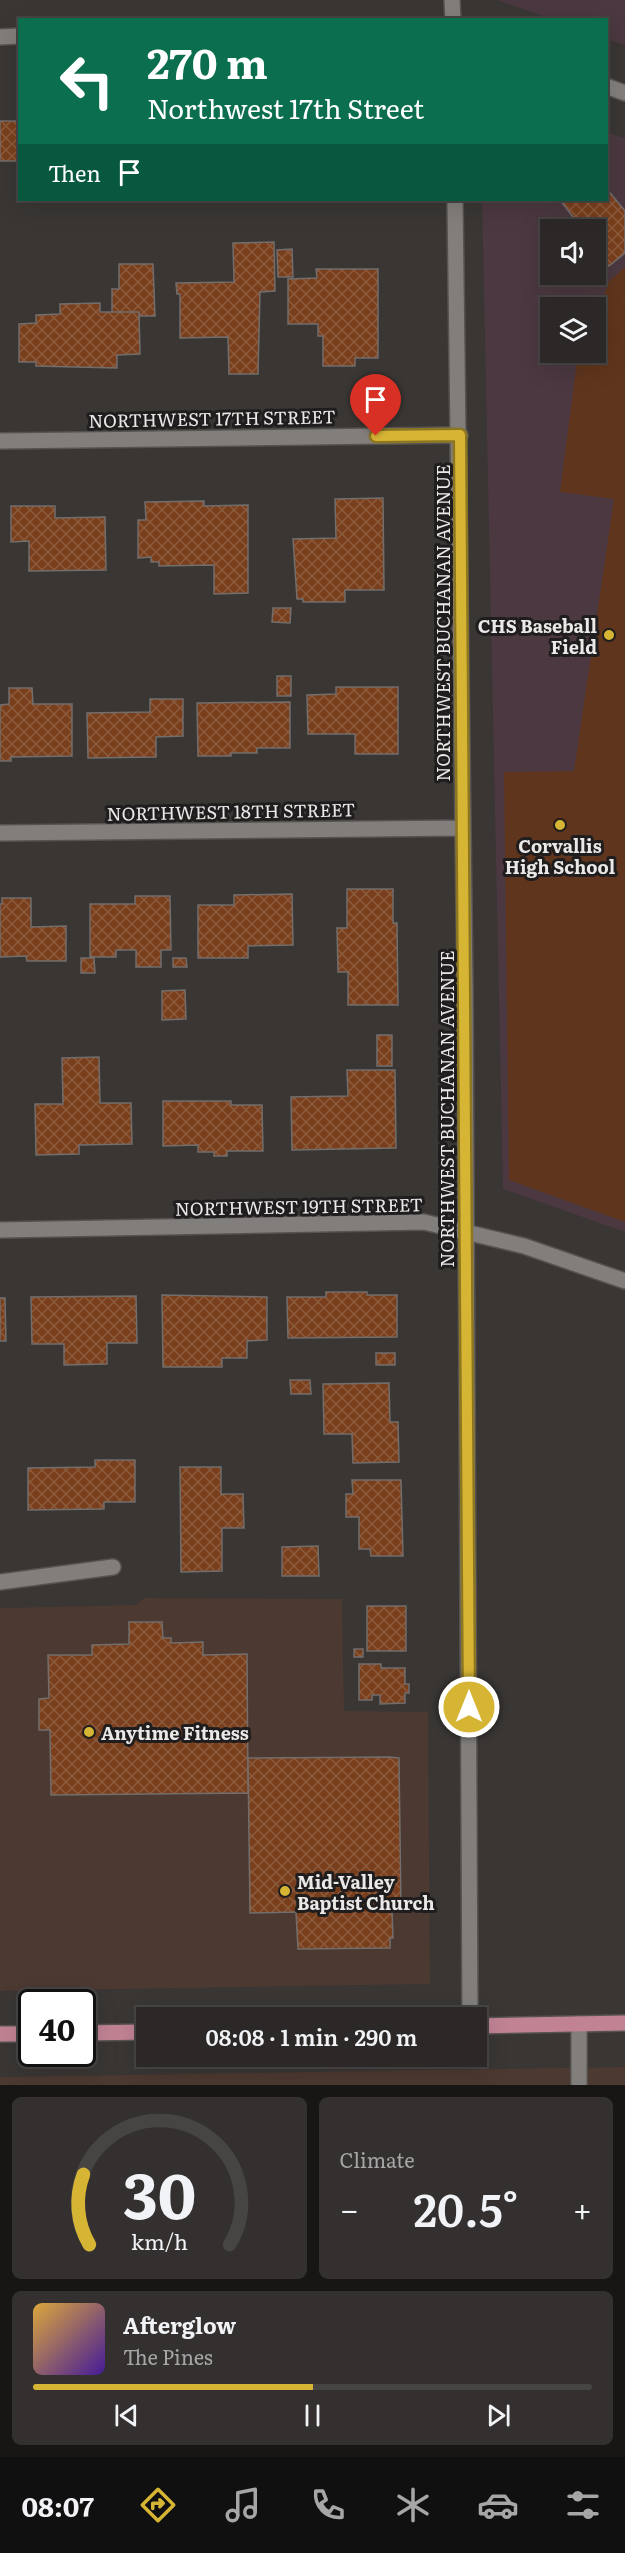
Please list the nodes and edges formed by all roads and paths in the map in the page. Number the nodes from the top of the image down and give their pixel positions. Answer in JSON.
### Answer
{"nodes":[{"id":1,"x":452,"y":0,"type":"edge"},
{"id":2,"x":453,"y":18,"type":"edge"},
{"id":3,"x":18,"y":36,"type":"edge"},
{"id":4,"x":0,"y":37,"type":"edge"},
{"id":5,"x":608,"y":87,"type":"edge"},
{"id":6,"x":625,"y":93,"type":"edge"},
{"id":7,"x":456,"y":201,"type":"edge"},
{"id":8,"x":460,"y":435,"type":"junction"},
{"id":9,"x":0,"y":441,"type":"edge"},
{"id":10,"x":463,"y":828,"type":"junction"},
{"id":11,"x":0,"y":833,"type":"edge"},
{"id":12,"x":0,"y":1230,"type":"edge"},
{"id":13,"x":466,"y":1232,"type":"junction"},
{"id":14,"x":625,"y":1281,"type":"edge"},
{"id":15,"x":113,"y":1567,"type":"dead end"},
{"id":16,"x":0,"y":1582,"type":"edge"},
{"id":17,"x":470,"y":2007,"type":"edge"},
{"id":18,"x":579,"y":2024,"type":"junction"},
{"id":19,"x":625,"y":2024,"type":"edge"},
{"id":20,"x":487,"y":2026,"type":"edge"},
{"id":21,"x":136,"y":2032,"type":"edge"},
{"id":22,"x":96,"y":2033,"type":"edge"},
{"id":23,"x":0,"y":2034,"type":"edge"},
{"id":24,"x":18,"y":2034,"type":"edge"},
{"id":25,"x":579,"y":2085,"type":"edge"}],
"edges":[{"from":1,"to":2,"type":"street"},
{"from":3,"to":4,"type":"street"},
{"from":5,"to":6,"type":"street"},
{"from":7,"to":8,"type":"street","name":"NORTHWEST BUCHANAN AVENUE"},
{"from":8,"to":9,"type":"street","name":"NORTHWEST 17TH STREET"},
{"from":8,"to":10,"type":"street","name":"NORTHWEST BUCHANAN AVENUE"},
{"from":10,"to":11,"type":"street","name":"NORTHWEST 18TH STREET"},
{"from":10,"to":13,"type":"street","name":"NORTHWEST BUCHANAN AVENUE"},
{"from":12,"to":13,"type":"street","name":"NORTHWEST 19TH STREET"},
{"from":13,"to":14,"type":"street","name":"NORTHWEST 19TH STREET"},
{"from":13,"to":17,"type":"street","name":"NORTHWEST BUCHANAN AVENUE"},
{"from":15,"to":16,"type":"street"},
{"from":18,"to":19,"type":"main road"},
{"from":18,"to":20,"type":"main road"},
{"from":18,"to":25,"type":"street"},
{"from":21,"to":22,"type":"main road"},
{"from":23,"to":24,"type":"main road"}]}
